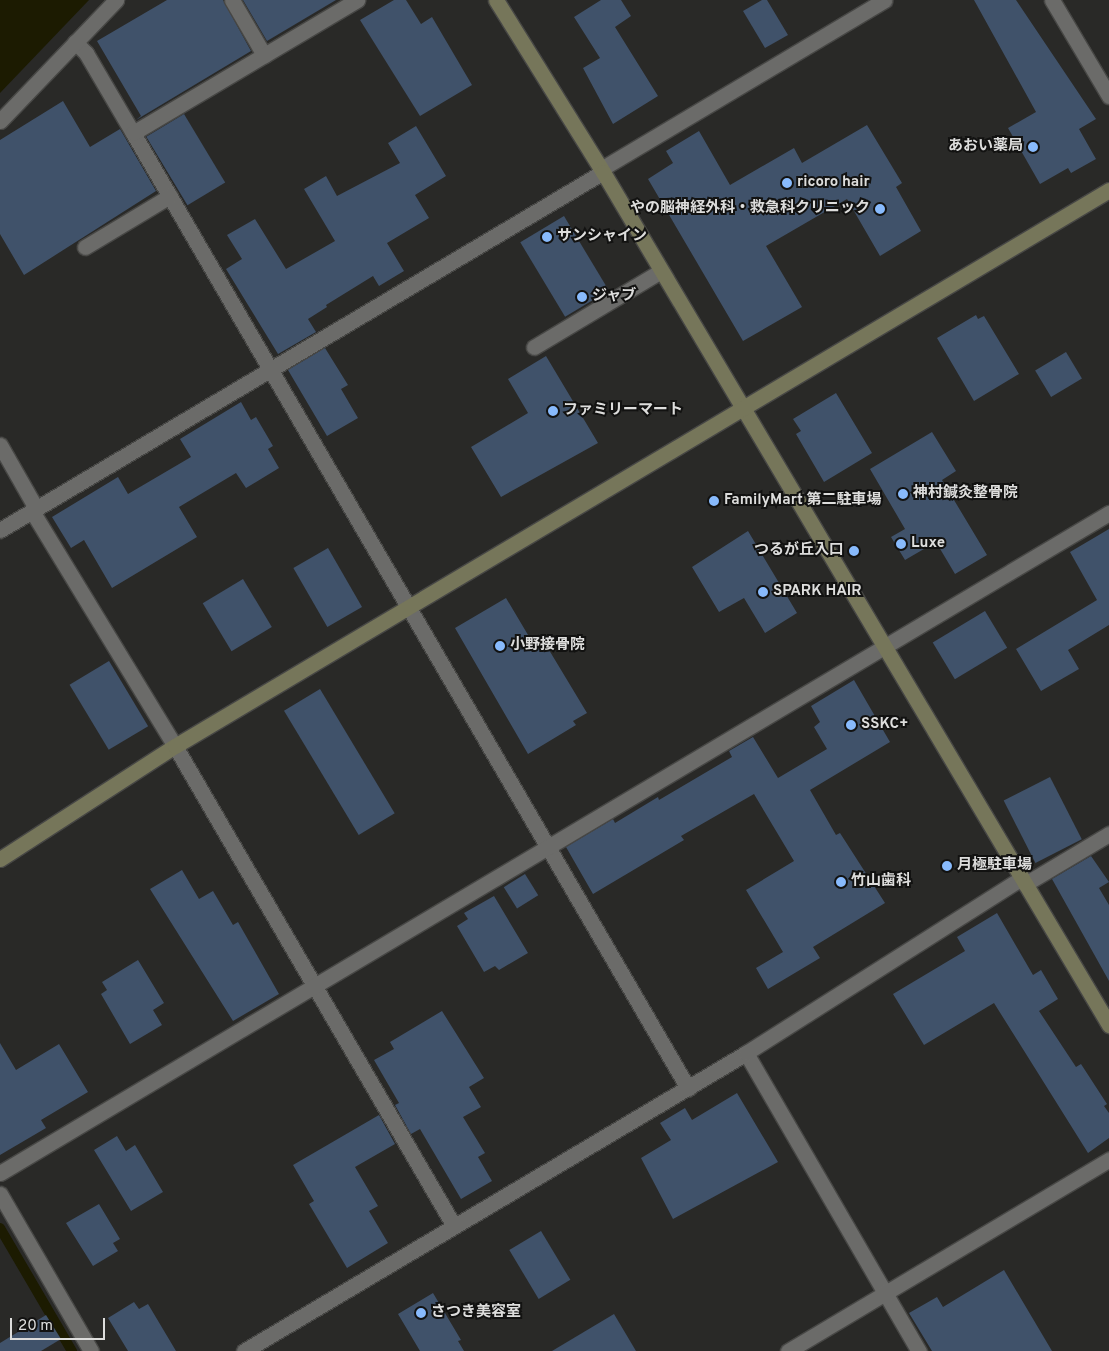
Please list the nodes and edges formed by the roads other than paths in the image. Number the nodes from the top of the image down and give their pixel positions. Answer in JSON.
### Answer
{"nodes":[{"id":1,"x":116,"y":0,"type":"edge"},
{"id":2,"x":232,"y":0,"type":"edge"},
{"id":3,"x":357,"y":0,"type":"edge"},
{"id":4,"x":496,"y":0,"type":"edge"},
{"id":5,"x":885,"y":0,"type":"edge"},
{"id":6,"x":1052,"y":0,"type":"edge"},
{"id":7,"x":75,"y":42,"type":"junction"},
{"id":8,"x":264,"y":55,"type":"junction"},
{"id":9,"x":1109,"y":96,"type":"edge"},
{"id":10,"x":0,"y":121,"type":"edge"},
{"id":11,"x":133,"y":133,"type":"junction"},
{"id":12,"x":602,"y":171,"type":"junction"},
{"id":13,"x":1109,"y":190,"type":"edge"},
{"id":14,"x":170,"y":196,"type":"junction"},
{"id":15,"x":84,"y":247,"type":"dead end"},
{"id":16,"x":661,"y":271,"type":"junction"},
{"id":17,"x":534,"y":347,"type":"dead end"},
{"id":18,"x":270,"y":369,"type":"junction"},
{"id":19,"x":743,"y":408,"type":"junction"},
{"id":20,"x":0,"y":445,"type":"edge"},
{"id":21,"x":34,"y":509,"type":"junction"},
{"id":22,"x":1109,"y":513,"type":"edge"},
{"id":23,"x":0,"y":530,"type":"edge"},
{"id":24,"x":408,"y":607,"type":"junction"},
{"id":25,"x":885,"y":648,"type":"junction"},
{"id":26,"x":175,"y":746,"type":"junction"},
{"id":27,"x":1109,"y":834,"type":"edge"},
{"id":28,"x":548,"y":847,"type":"junction"},
{"id":29,"x":0,"y":859,"type":"edge"},
{"id":30,"x":1024,"y":881,"type":"junction"},
{"id":31,"x":314,"y":986,"type":"junction"},
{"id":32,"x":1109,"y":1025,"type":"edge"},
{"id":33,"x":746,"y":1053,"type":"junction"},
{"id":34,"x":688,"y":1088,"type":"junction"},
{"id":35,"x":1109,"y":1160,"type":"edge"},
{"id":36,"x":0,"y":1173,"type":"edge"},
{"id":37,"x":0,"y":1194,"type":"edge"},
{"id":38,"x":454,"y":1226,"type":"junction"},
{"id":39,"x":885,"y":1292,"type":"junction"},
{"id":40,"x":91,"y":1351,"type":"edge"},
{"id":41,"x":244,"y":1351,"type":"edge"},
{"id":42,"x":788,"y":1351,"type":"edge"},
{"id":43,"x":919,"y":1351,"type":"edge"}],
"edges":[{"from":1,"to":7,"type":"street"},
{"from":2,"to":8,"type":"street"},
{"from":3,"to":8,"type":"street"},
{"from":4,"to":12,"type":"street"},
{"from":5,"to":12,"type":"street"},
{"from":6,"to":9,"type":"street"},
{"from":7,"to":10,"type":"street"},
{"from":7,"to":11,"type":"street"},
{"from":8,"to":11,"type":"street"},
{"from":11,"to":14,"type":"street"},
{"from":12,"to":16,"type":"street"},
{"from":12,"to":18,"type":"street"},
{"from":13,"to":19,"type":"street"},
{"from":14,"to":15,"type":"street"},
{"from":14,"to":18,"type":"street"},
{"from":16,"to":17,"type":"street"},
{"from":16,"to":19,"type":"street"},
{"from":18,"to":21,"type":"street"},
{"from":18,"to":24,"type":"street"},
{"from":19,"to":24,"type":"street"},
{"from":19,"to":25,"type":"street"},
{"from":20,"to":21,"type":"street"},
{"from":21,"to":23,"type":"street"},
{"from":21,"to":26,"type":"street"},
{"from":22,"to":25,"type":"street"},
{"from":24,"to":26,"type":"street"},
{"from":24,"to":28,"type":"street"},
{"from":25,"to":28,"type":"street"},
{"from":25,"to":30,"type":"street"},
{"from":26,"to":29,"type":"street"},
{"from":26,"to":31,"type":"street"},
{"from":27,"to":30,"type":"street"},
{"from":28,"to":31,"type":"street"},
{"from":28,"to":34,"type":"street"},
{"from":30,"to":32,"type":"street"},
{"from":30,"to":33,"type":"street"},
{"from":31,"to":36,"type":"street"},
{"from":31,"to":38,"type":"street"},
{"from":33,"to":34,"type":"street"},
{"from":33,"to":39,"type":"street"},
{"from":34,"to":38,"type":"street"},
{"from":35,"to":39,"type":"street"},
{"from":37,"to":40,"type":"street"},
{"from":38,"to":41,"type":"street"},
{"from":39,"to":42,"type":"street"},
{"from":39,"to":43,"type":"street"}]}
